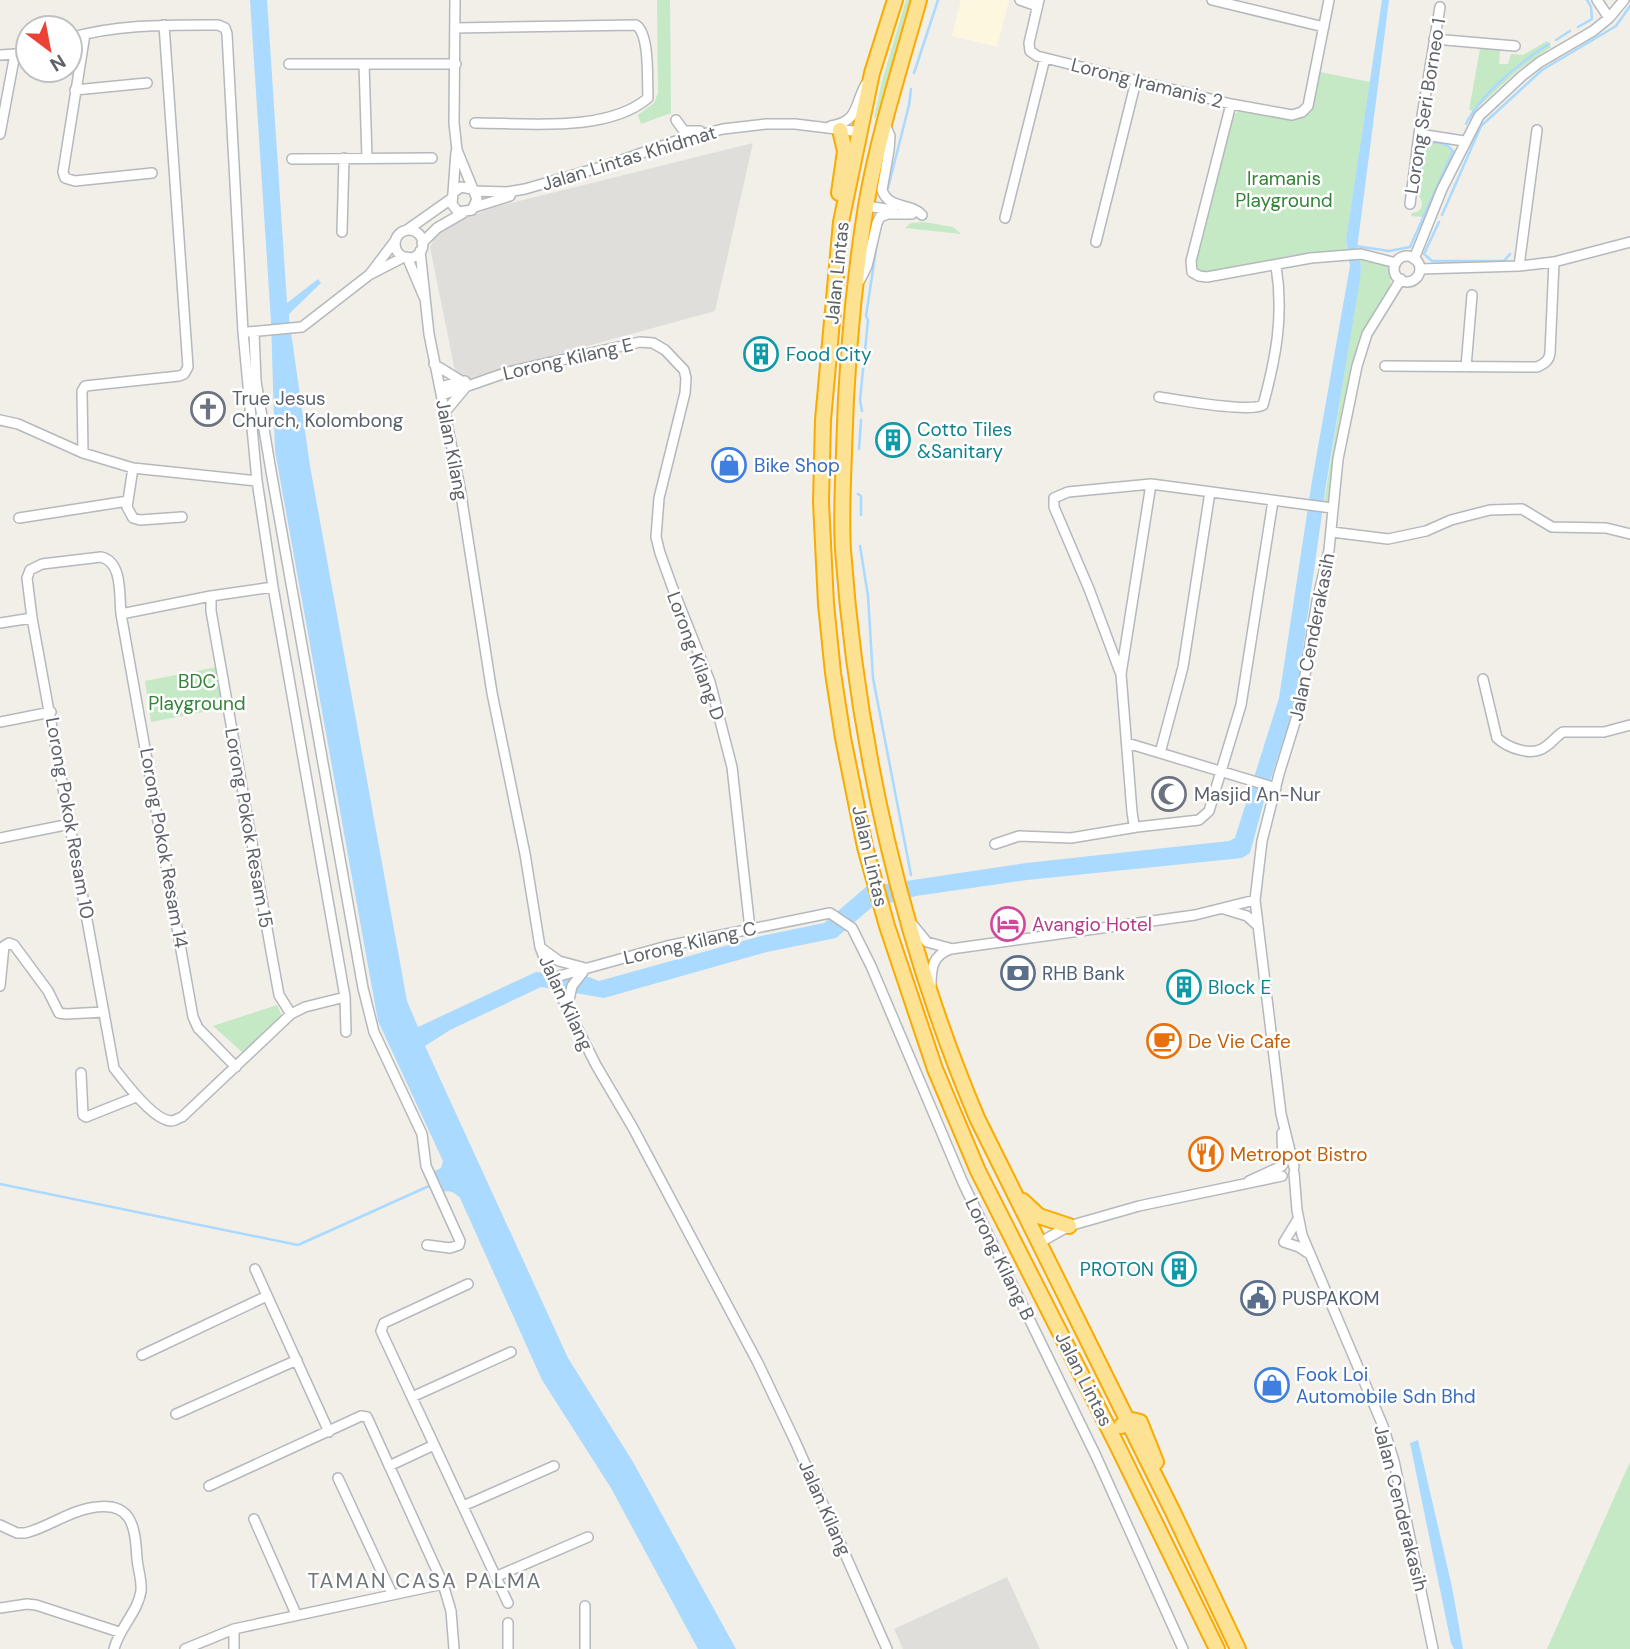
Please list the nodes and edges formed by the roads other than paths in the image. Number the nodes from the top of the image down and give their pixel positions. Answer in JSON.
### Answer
{"nodes":[{"id":1,"x":454,"y":0,"type":"edge"},
{"id":2,"x":895,"y":0,"type":"edge"},
{"id":3,"x":912,"y":0,"type":"edge"},
{"id":4,"x":919,"y":0,"type":"edge"},
{"id":5,"x":1020,"y":0,"type":"edge"},
{"id":6,"x":1212,"y":0,"type":"edge"},
{"id":7,"x":1329,"y":0,"type":"edge"},
{"id":8,"x":1597,"y":0,"type":"edge"},
{"id":9,"x":1624,"y":0,"type":"edge"},
{"id":10,"x":1038,"y":3,"type":"edge"},
{"id":11,"x":1440,"y":7,"type":"dead end"},
{"id":12,"x":1609,"y":18,"type":"junction"},
{"id":13,"x":164,"y":26,"type":"junction"},
{"id":14,"x":1324,"y":27,"type":"junction"},
{"id":15,"x":455,"y":28,"type":"junction"},
{"id":16,"x":85,"y":34,"type":"joint"},
{"id":17,"x":1434,"y":40,"type":"junction"},
{"id":18,"x":1515,"y":46,"type":"dead end"},
{"id":19,"x":1045,"y":58,"type":"junction"},
{"id":20,"x":14,"y":59,"type":"edge"},
{"id":21,"x":289,"y":64,"type":"dead end"},
{"id":22,"x":364,"y":64,"type":"junction"},
{"id":23,"x":456,"y":64,"type":"junction"},
{"id":24,"x":872,"y":73,"type":"junction"},
{"id":25,"x":1136,"y":81,"type":"junction"},
{"id":26,"x":147,"y":83,"type":"dead end"},
{"id":27,"x":75,"y":90,"type":"junction"},
{"id":28,"x":1231,"y":104,"type":"junction"},
{"id":29,"x":676,"y":120,"type":"dead end"},
{"id":30,"x":475,"y":123,"type":"dead end"},
{"id":31,"x":885,"y":124,"type":"junction"},
{"id":32,"x":833,"y":128,"type":"junction"},
{"id":33,"x":723,"y":129,"type":"junction"},
{"id":34,"x":1537,"y":130,"type":"dead end"},
{"id":35,"x":861,"y":132,"type":"junction"},
{"id":36,"x":0,"y":134,"type":"edge"},
{"id":37,"x":1419,"y":134,"type":"junction"},
{"id":38,"x":1464,"y":141,"type":"junction"},
{"id":39,"x":457,"y":150,"type":"junction"},
{"id":40,"x":344,"y":158,"type":"junction"},
{"id":41,"x":367,"y":158,"type":"junction"},
{"id":42,"x":432,"y":158,"type":"dead end"},
{"id":43,"x":292,"y":159,"type":"dead end"},
{"id":44,"x":152,"y":173,"type":"dead end"},
{"id":45,"x":525,"y":189,"type":"junction"},
{"id":46,"x":473,"y":190,"type":"junction"},
{"id":47,"x":452,"y":196,"type":"junction"},
{"id":48,"x":1410,"y":204,"type":"dead end"},
{"id":49,"x":866,"y":206,"type":"junction"},
{"id":50,"x":475,"y":207,"type":"junction"},
{"id":51,"x":463,"y":213,"type":"junction"},
{"id":52,"x":922,"y":215,"type":"dead end"},
{"id":53,"x":1006,"y":218,"type":"dead end"},
{"id":54,"x":841,"y":222,"type":"junction"},
{"id":55,"x":407,"y":230,"type":"junction"},
{"id":56,"x":342,"y":232,"type":"dead end"},
{"id":57,"x":395,"y":241,"type":"junction"},
{"id":58,"x":1096,"y":242,"type":"dead end"},
{"id":59,"x":1630,"y":242,"type":"edge"},
{"id":60,"x":421,"y":247,"type":"junction"},
{"id":61,"x":406,"y":257,"type":"junction"},
{"id":62,"x":1414,"y":259,"type":"junction"},
{"id":63,"x":1554,"y":262,"type":"junction"},
{"id":64,"x":1396,"y":263,"type":"junction"},
{"id":65,"x":1276,"y":266,"type":"junction"},
{"id":66,"x":1519,"y":266,"type":"junction"},
{"id":67,"x":1420,"y":269,"type":"junction"},
{"id":68,"x":369,"y":275,"type":"junction"},
{"id":69,"x":1401,"y":279,"type":"junction"},
{"id":70,"x":855,"y":288,"type":"junction"},
{"id":71,"x":1472,"y":295,"type":"dead end"},
{"id":72,"x":424,"y":299,"type":"junction"},
{"id":73,"x":254,"y":331,"type":"junction"},
{"id":74,"x":243,"y":332,"type":"junction"},
{"id":75,"x":434,"y":364,"type":"junction"},
{"id":76,"x":1385,"y":366,"type":"dead end"},
{"id":77,"x":1466,"y":367,"type":"junction"},
{"id":78,"x":466,"y":384,"type":"junction"},
{"id":79,"x":686,"y":385,"type":"joint"},
{"id":80,"x":441,"y":391,"type":"junction"},
{"id":81,"x":825,"y":391,"type":"junction"},
{"id":82,"x":1159,"y":397,"type":"dead end"},
{"id":83,"x":445,"y":412,"type":"junction"},
{"id":84,"x":0,"y":420,"type":"edge"},
{"id":85,"x":83,"y":453,"type":"junction"},
{"id":86,"x":133,"y":468,"type":"junction"},
{"id":87,"x":257,"y":481,"type":"junction"},
{"id":88,"x":1151,"y":484,"type":"junction"},
{"id":89,"x":1210,"y":492,"type":"junction"},
{"id":90,"x":128,"y":501,"type":"junction"},
{"id":91,"x":1273,"y":501,"type":"junction"},
{"id":92,"x":1329,"y":508,"type":"junction"},
{"id":93,"x":182,"y":517,"type":"dead end"},
{"id":94,"x":19,"y":518,"type":"dead end"},
{"id":95,"x":1332,"y":532,"type":"junction"},
{"id":96,"x":1630,"y":534,"type":"edge"},
{"id":97,"x":109,"y":559,"type":"joint"},
{"id":98,"x":273,"y":587,"type":"junction"},
{"id":99,"x":211,"y":596,"type":"junction"},
{"id":100,"x":121,"y":614,"type":"junction"},
{"id":101,"x":32,"y":618,"type":"junction"},
{"id":102,"x":0,"y":623,"type":"edge"},
{"id":103,"x":1121,"y":674,"type":"junction"},
{"id":104,"x":1483,"y":679,"type":"dead end"},
{"id":105,"x":51,"y":712,"type":"junction"},
{"id":106,"x":0,"y":722,"type":"edge"},
{"id":107,"x":1630,"y":725,"type":"edge"},
{"id":108,"x":1126,"y":743,"type":"junction"},
{"id":109,"x":1160,"y":753,"type":"junction"},
{"id":110,"x":1220,"y":770,"type":"junction"},
{"id":111,"x":1274,"y":787,"type":"junction"},
{"id":112,"x":70,"y":824,"type":"junction"},
{"id":113,"x":1137,"y":827,"type":"junction"},
{"id":114,"x":0,"y":838,"type":"edge"},
{"id":115,"x":995,"y":844,"type":"dead end"},
{"id":116,"x":1255,"y":900,"type":"junction"},
{"id":117,"x":902,"y":901,"type":"junction"},
{"id":118,"x":1224,"y":909,"type":"junction"},
{"id":119,"x":830,"y":913,"type":"joint"},
{"id":120,"x":1257,"y":925,"type":"junction"},
{"id":121,"x":750,"y":929,"type":"junction"},
{"id":122,"x":540,"y":947,"type":"junction"},
{"id":123,"x":951,"y":949,"type":"junction"},
{"id":124,"x":588,"y":968,"type":"junction"},
{"id":125,"x":552,"y":978,"type":"junction"},
{"id":126,"x":0,"y":986,"type":"edge"},
{"id":127,"x":931,"y":992,"type":"junction"},
{"id":128,"x":345,"y":997,"type":"junction"},
{"id":129,"x":567,"y":1009,"type":"junction"},
{"id":130,"x":104,"y":1012,"type":"junction"},
{"id":131,"x":291,"y":1014,"type":"junction"},
{"id":132,"x":346,"y":1032,"type":"dead end"},
{"id":133,"x":236,"y":1067,"type":"junction"},
{"id":134,"x":81,"y":1073,"type":"dead end"},
{"id":135,"x":136,"y":1097,"type":"junction"},
{"id":136,"x":977,"y":1118,"type":"junction"},
{"id":137,"x":1287,"y":1170,"type":"junction"},
{"id":138,"x":978,"y":1171,"type":"junction"},
{"id":139,"x":1013,"y":1189,"type":"junction"},
{"id":140,"x":1297,"y":1214,"type":"junction"},
{"id":141,"x":1069,"y":1226,"type":"junction"},
{"id":142,"x":1039,"y":1243,"type":"junction"},
{"id":143,"x":427,"y":1245,"type":"dead end"},
{"id":144,"x":1310,"y":1255,"type":"junction"},
{"id":145,"x":255,"y":1269,"type":"dead end"},
{"id":146,"x":1028,"y":1270,"type":"junction"},
{"id":147,"x":468,"y":1284,"type":"dead end"},
{"id":148,"x":267,"y":1296,"type":"junction"},
{"id":149,"x":510,"y":1352,"type":"dead end"},
{"id":150,"x":142,"y":1355,"type":"dead end"},
{"id":151,"x":297,"y":1360,"type":"junction"},
{"id":152,"x":412,"y":1397,"type":"junction"},
{"id":153,"x":176,"y":1415,"type":"dead end"},
{"id":154,"x":1127,"y":1422,"type":"junction"},
{"id":155,"x":329,"y":1432,"type":"junction"},
{"id":156,"x":1116,"y":1443,"type":"junction"},
{"id":157,"x":434,"y":1445,"type":"junction"},
{"id":158,"x":389,"y":1466,"type":"junction"},
{"id":159,"x":554,"y":1466,"type":"dead end"},
{"id":160,"x":338,"y":1478,"type":"dead end"},
{"id":161,"x":209,"y":1486,"type":"dead end"},
{"id":162,"x":463,"y":1506,"type":"junction"},
{"id":163,"x":254,"y":1519,"type":"dead end"},
{"id":164,"x":0,"y":1525,"type":"edge"},
{"id":165,"x":588,"y":1537,"type":"dead end"},
{"id":166,"x":495,"y":1577,"type":"junction"},
{"id":167,"x":443,"y":1584,"type":"junction"},
{"id":168,"x":392,"y":1594,"type":"junction"},
{"id":169,"x":508,"y":1603,"type":"dead end"},
{"id":170,"x":585,"y":1606,"type":"dead end"},
{"id":171,"x":0,"y":1608,"type":"edge"},
{"id":172,"x":296,"y":1614,"type":"junction"},
{"id":173,"x":508,"y":1623,"type":"dead end"},
{"id":174,"x":234,"y":1629,"type":"junction"},
{"id":175,"x":119,"y":1632,"type":"junction"},
{"id":176,"x":114,"y":1649,"type":"edge"},
{"id":177,"x":185,"y":1649,"type":"edge"},
{"id":178,"x":234,"y":1649,"type":"edge"},
{"id":179,"x":454,"y":1649,"type":"edge"},
{"id":180,"x":508,"y":1649,"type":"edge"},
{"id":181,"x":585,"y":1649,"type":"edge"},
{"id":182,"x":887,"y":1649,"type":"edge"},
{"id":183,"x":1183,"y":1649,"type":"edge"},
{"id":184,"x":1217,"y":1649,"type":"edge"},
{"id":185,"x":1238,"y":1649,"type":"edge"},
{"id":186,"x":1433,"y":1649,"type":"edge"}],
"edges":[{"from":1,"to":15,"type":"street"},
{"from":2,"to":24,"type":"highway","name":"Jalan Lintas"},
{"from":3,"to":35,"type":"highway"},
{"from":4,"to":31,"type":"highway","name":"Jalan Lintas"},
{"from":5,"to":10,"type":"street"},
{"from":6,"to":14,"type":"street"},
{"from":7,"to":14,"type":"street"},
{"from":8,"to":12,"type":"street"},
{"from":9,"to":12,"type":"street"},
{"from":10,"to":19,"type":"street","name":"Lorong Iramanis 2"},
{"from":11,"to":17,"type":"street","name":"Lorong Seri Borneo 1"},
{"from":12,"to":38,"type":"street"},
{"from":13,"to":16,"type":"street"},
{"from":13,"to":74,"type":"street"},
{"from":13,"to":85,"type":"street"},
{"from":14,"to":28,"type":"street","name":"Lorong Iramanis 2"},
{"from":15,"to":23,"type":"street"},
{"from":15,"to":30,"type":"street"},
{"from":16,"to":27,"type":"street"},
{"from":17,"to":18,"type":"street"},
{"from":17,"to":37,"type":"street","name":"Lorong Seri Borneo 1"},
{"from":19,"to":25,"type":"street","name":"Lorong Iramanis 2"},
{"from":19,"to":53,"type":"street"},
{"from":20,"to":36,"type":"street"},
{"from":21,"to":22,"type":"street"},
{"from":22,"to":23,"type":"street"},
{"from":22,"to":41,"type":"street"},
{"from":23,"to":39,"type":"street"},
{"from":24,"to":32,"type":"street"},
{"from":24,"to":35,"type":"highway","name":"Jalan Lintas"},
{"from":25,"to":28,"type":"street","name":"Lorong Iramanis 2"},
{"from":25,"to":58,"type":"street"},
{"from":26,"to":27,"type":"street"},
{"from":27,"to":44,"type":"street"},
{"from":28,"to":65,"type":"street"},
{"from":29,"to":33,"type":"street"},
{"from":31,"to":49,"type":"highway","name":"Jalan Lintas"},
{"from":31,"to":52,"type":"street"},
{"from":32,"to":33,"type":"street","name":"Jalan Lintas Khidmat"},
{"from":32,"to":35,"type":"street","name":"Jalan Lintas Khidmat"},
{"from":32,"to":54,"type":"highway"},
{"from":33,"to":45,"type":"street","name":"Jalan Lintas Khidmat"},
{"from":34,"to":66,"type":"street"},
{"from":35,"to":54,"type":"highway","name":"Jalan Lintas"},
{"from":37,"to":38,"type":"street"},
{"from":37,"to":48,"type":"street","name":"Lorong Seri Borneo 1"},
{"from":38,"to":62,"type":"street"},
{"from":39,"to":46,"type":"street"},
{"from":39,"to":47,"type":"street"},
{"from":40,"to":41,"type":"street"},
{"from":40,"to":43,"type":"street"},
{"from":40,"to":56,"type":"street"},
{"from":41,"to":42,"type":"street"},
{"from":45,"to":46,"type":"street","name":"Jalan Lintas Khidmat"},
{"from":45,"to":50,"type":"street"},
{"from":46,"to":47,"type":"street"},
{"from":46,"to":50,"type":"street"},
{"from":47,"to":51,"type":"street"},
{"from":47,"to":55,"type":"street"},
{"from":49,"to":70,"type":"highway","name":"Jalan Lintas"},
{"from":49,"to":70,"type":"street"},
{"from":49,"to":81,"type":"highway"},
{"from":50,"to":51,"type":"street"},
{"from":51,"to":60,"type":"street"},
{"from":54,"to":81,"type":"highway","name":"Jalan Lintas"},
{"from":55,"to":57,"type":"street"},
{"from":55,"to":60,"type":"street"},
{"from":57,"to":61,"type":"street"},
{"from":57,"to":68,"type":"street"},
{"from":59,"to":63,"type":"street"},
{"from":60,"to":61,"type":"street"},
{"from":60,"to":72,"type":"street","name":"Jalan Kilang"},
{"from":61,"to":68,"type":"street"},
{"from":61,"to":72,"type":"street","name":"Jalan Kilang"},
{"from":62,"to":64,"type":"street"},
{"from":62,"to":67,"type":"street"},
{"from":63,"to":66,"type":"street"},
{"from":63,"to":77,"type":"street"},
{"from":64,"to":65,"type":"street"},
{"from":64,"to":69,"type":"street"},
{"from":65,"to":82,"type":"street"},
{"from":66,"to":67,"type":"street"},
{"from":67,"to":69,"type":"street"},
{"from":68,"to":73,"type":"street"},
{"from":69,"to":92,"type":"street","name":"Jalan Cenderakasih"},
{"from":70,"to":117,"type":"highway","name":"Jalan Lintas"},
{"from":71,"to":77,"type":"street"},
{"from":72,"to":75,"type":"street","name":"Jalan Kilang"},
{"from":73,"to":74,"type":"street"},
{"from":73,"to":143,"type":"street"},
{"from":74,"to":87,"type":"street"},
{"from":75,"to":78,"type":"street"},
{"from":75,"to":80,"type":"street","name":"Jalan Kilang"},
{"from":76,"to":77,"type":"street"},
{"from":78,"to":79,"type":"street","name":"Lorong Kilang E"},
{"from":78,"to":80,"type":"street","name":"Lorong Kilang E"},
{"from":78,"to":83,"type":"street"},
{"from":79,"to":121,"type":"street","name":"Lorong Kilang D"},
{"from":80,"to":83,"type":"street","name":"Jalan Kilang"},
{"from":81,"to":138,"type":"highway","name":"Jalan Lintas"},
{"from":83,"to":122,"type":"street","name":"Jalan Kilang"},
{"from":84,"to":85,"type":"street"},
{"from":85,"to":86,"type":"street"},
{"from":86,"to":87,"type":"street"},
{"from":86,"to":90,"type":"street"},
{"from":87,"to":98,"type":"street"},
{"from":88,"to":89,"type":"street"},
{"from":88,"to":103,"type":"street"},
{"from":88,"to":103,"type":"street"},
{"from":89,"to":91,"type":"street"},
{"from":89,"to":109,"type":"street"},
{"from":90,"to":93,"type":"street"},
{"from":90,"to":94,"type":"street"},
{"from":91,"to":92,"type":"street"},
{"from":91,"to":110,"type":"street"},
{"from":92,"to":95,"type":"street","name":"Jalan Cenderakasih"},
{"from":95,"to":96,"type":"street"},
{"from":95,"to":111,"type":"street","name":"Jalan Cenderakasih"},
{"from":97,"to":100,"type":"street","name":"Lorong Pokok Resam 14"},
{"from":97,"to":101,"type":"street","name":"Lorong Pokok Resam 10"},
{"from":98,"to":99,"type":"street"},
{"from":98,"to":128,"type":"street"},
{"from":99,"to":100,"type":"street"},
{"from":99,"to":131,"type":"street","name":"Lorong Pokok Resam 15"},
{"from":100,"to":133,"type":"street","name":"Lorong Pokok Resam 14"},
{"from":101,"to":102,"type":"street"},
{"from":101,"to":105,"type":"street","name":"Lorong Pokok Resam 10"},
{"from":103,"to":108,"type":"street"},
{"from":104,"to":107,"type":"street"},
{"from":105,"to":106,"type":"street"},
{"from":105,"to":112,"type":"street","name":"Lorong Pokok Resam 10"},
{"from":108,"to":109,"type":"street"},
{"from":108,"to":113,"type":"street"},
{"from":109,"to":110,"type":"street"},
{"from":110,"to":111,"type":"street"},
{"from":110,"to":113,"type":"street"},
{"from":111,"to":116,"type":"street","name":"Jalan Cenderakasih"},
{"from":112,"to":114,"type":"street"},
{"from":112,"to":130,"type":"street","name":"Lorong Pokok Resam 10"},
{"from":113,"to":115,"type":"street"},
{"from":116,"to":118,"type":"street"},
{"from":116,"to":120,"type":"street","name":"Jalan Cenderakasih"},
{"from":117,"to":123,"type":"street"},
{"from":117,"to":127,"type":"highway","name":"Jalan Lintas"},
{"from":118,"to":120,"type":"street"},
{"from":118,"to":123,"type":"street"},
{"from":119,"to":121,"type":"street","name":"Lorong Kilang C"},
{"from":119,"to":183,"type":"street","name":"Lorong Kilang B"},
{"from":120,"to":137,"type":"street","name":"Jalan Cenderakasih"},
{"from":121,"to":124,"type":"street","name":"Lorong Kilang C"},
{"from":122,"to":124,"type":"street"},
{"from":122,"to":125,"type":"street","name":"Jalan Kilang"},
{"from":123,"to":127,"type":"street"},
{"from":124,"to":125,"type":"street","name":"Lorong Kilang C"},
{"from":124,"to":129,"type":"street"},
{"from":125,"to":129,"type":"street","name":"Jalan Kilang"},
{"from":126,"to":130,"type":"street"},
{"from":127,"to":136,"type":"highway","name":"Jalan Lintas"},
{"from":128,"to":131,"type":"street"},
{"from":128,"to":132,"type":"street"},
{"from":129,"to":182,"type":"street","name":"Jalan Kilang"},
{"from":130,"to":135,"type":"street","name":"Lorong Pokok Resam 10"},
{"from":131,"to":133,"type":"street"},
{"from":133,"to":135,"type":"street","name":"Lorong Pokok Resam 10"},
{"from":134,"to":135,"type":"street"},
{"from":136,"to":138,"type":"highway"},
{"from":136,"to":139,"type":"highway","name":"Jalan Lintas"},
{"from":137,"to":140,"type":"street","name":"Jalan Cenderakasih"},
{"from":137,"to":141,"type":"street"},
{"from":138,"to":146,"type":"highway","name":"Jalan Lintas"},
{"from":139,"to":141,"type":"highway"},
{"from":139,"to":142,"type":"highway","name":"Jalan Lintas"},
{"from":140,"to":144,"type":"street","name":"Jalan Cenderakasih"},
{"from":140,"to":144,"type":"street"},
{"from":141,"to":142,"type":"street"},
{"from":142,"to":146,"type":"highway"},
{"from":142,"to":154,"type":"highway","name":"Jalan Lintas"},
{"from":144,"to":186,"type":"street","name":"Jalan Cenderakasih"},
{"from":145,"to":148,"type":"street"},
{"from":146,"to":156,"type":"highway","name":"Jalan Lintas"},
{"from":147,"to":152,"type":"street"},
{"from":148,"to":150,"type":"street"},
{"from":148,"to":151,"type":"street"},
{"from":149,"to":152,"type":"street"},
{"from":151,"to":153,"type":"street"},
{"from":151,"to":155,"type":"street"},
{"from":152,"to":157,"type":"street"},
{"from":154,"to":156,"type":"highway"},
{"from":154,"to":185,"type":"highway"},
{"from":155,"to":158,"type":"street"},
{"from":155,"to":161,"type":"street"},
{"from":156,"to":184,"type":"highway","name":"Jalan Lintas"},
{"from":157,"to":158,"type":"street"},
{"from":157,"to":162,"type":"street"},
{"from":158,"to":167,"type":"street"},
{"from":159,"to":162,"type":"street"},
{"from":160,"to":168,"type":"street"},
{"from":162,"to":166,"type":"street"},
{"from":163,"to":172,"type":"street"},
{"from":164,"to":175,"type":"street"},
{"from":165,"to":166,"type":"street"},
{"from":166,"to":169,"type":"street"},
{"from":167,"to":168,"type":"street"},
{"from":167,"to":179,"type":"street"},
{"from":168,"to":172,"type":"street"},
{"from":170,"to":181,"type":"street"},
{"from":171,"to":175,"type":"street"},
{"from":172,"to":174,"type":"street"},
{"from":173,"to":180,"type":"street"},
{"from":174,"to":177,"type":"street"},
{"from":174,"to":178,"type":"street"},
{"from":175,"to":176,"type":"street"}]}
